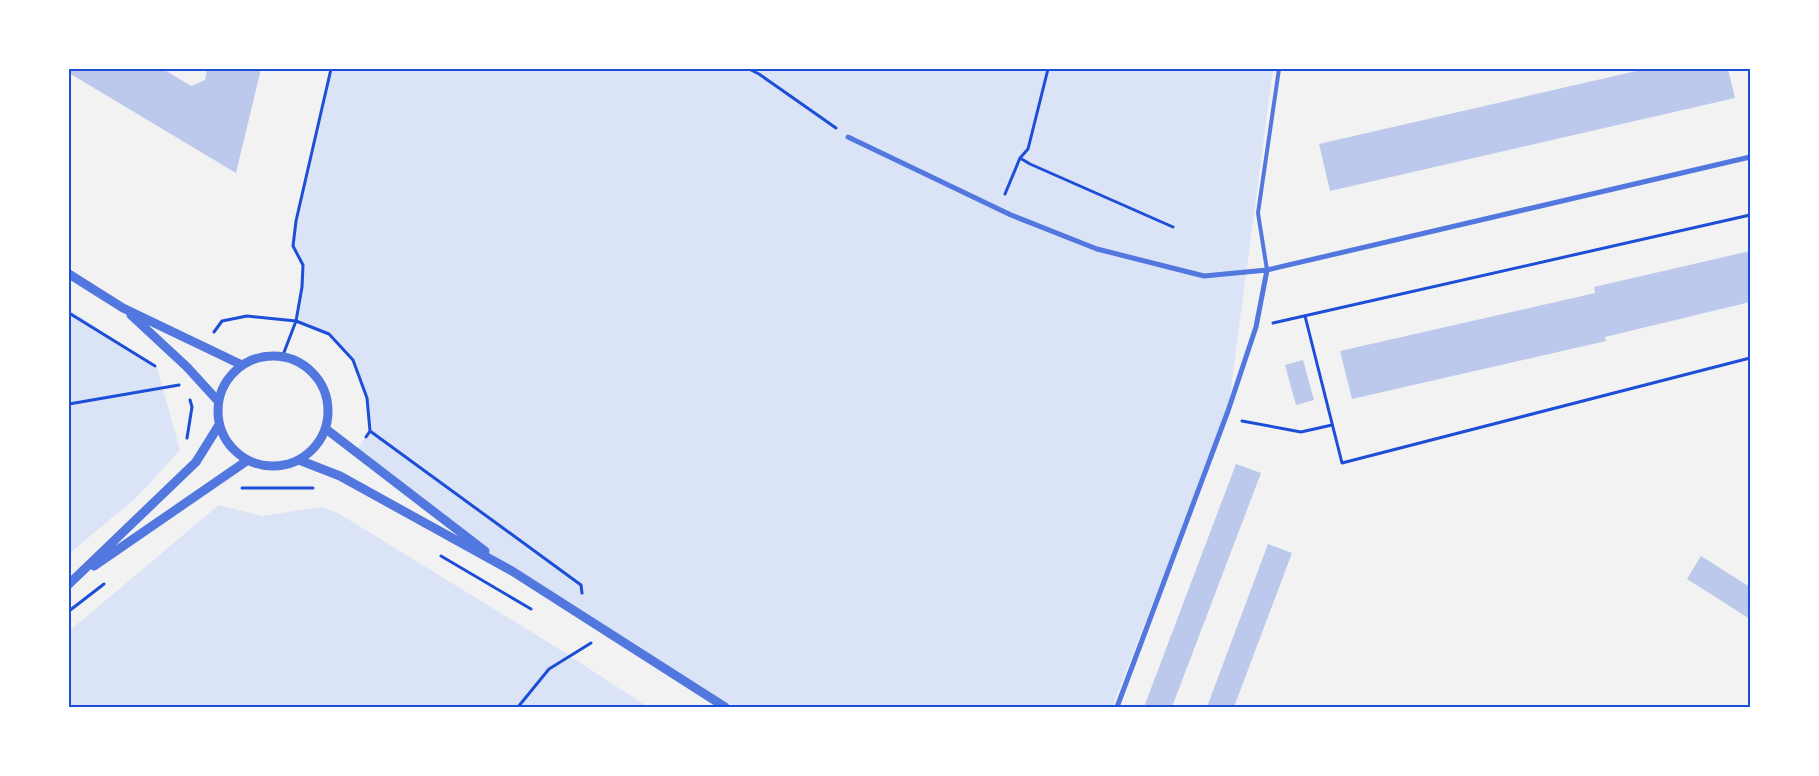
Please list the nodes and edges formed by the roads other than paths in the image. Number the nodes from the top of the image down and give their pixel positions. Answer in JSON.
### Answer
{"nodes":[{"id":1,"x":1279,"y":69,"type":"edge"},
{"id":2,"x":848,"y":137,"type":"road end"},
{"id":3,"x":1750,"y":157,"type":"edge"},
{"id":4,"x":1267,"y":270,"type":"junction"},
{"id":5,"x":69,"y":274,"type":"edge"},
{"id":6,"x":123,"y":308,"type":"junction"},
{"id":7,"x":242,"y":365,"type":"junction"},
{"id":8,"x":218,"y":401,"type":"junction"},
{"id":9,"x":220,"y":425,"type":"junction"},
{"id":10,"x":326,"y":429,"type":"junction"},
{"id":11,"x":248,"y":460,"type":"junction"},
{"id":12,"x":299,"y":460,"type":"junction"},
{"id":13,"x":512,"y":571,"type":"junction"},
{"id":14,"x":70,"y":583,"type":"edge"},
{"id":15,"x":724,"y":707,"type":"edge"},
{"id":16,"x":1117,"y":707,"type":"edge"}],
"edges":[{"from":1,"to":4,"type":"lane"},
{"from":2,"to":4,"type":"street"},
{"from":3,"to":4,"type":"street"},
{"from":4,"to":16,"type":"street"},
{"from":5,"to":6,"type":"street"},
{"from":6,"to":7,"type":"street"},
{"from":6,"to":8,"type":"street"},
{"from":7,"to":8,"type":"street"},
{"from":7,"to":10,"type":"street"},
{"from":8,"to":9,"type":"street"},
{"from":9,"to":11,"type":"street"},
{"from":9,"to":14,"type":"street"},
{"from":10,"to":12,"type":"street"},
{"from":10,"to":13,"type":"street"},
{"from":11,"to":12,"type":"street"},
{"from":11,"to":14,"type":"street"},
{"from":12,"to":13,"type":"street"},
{"from":13,"to":15,"type":"street"}]}
